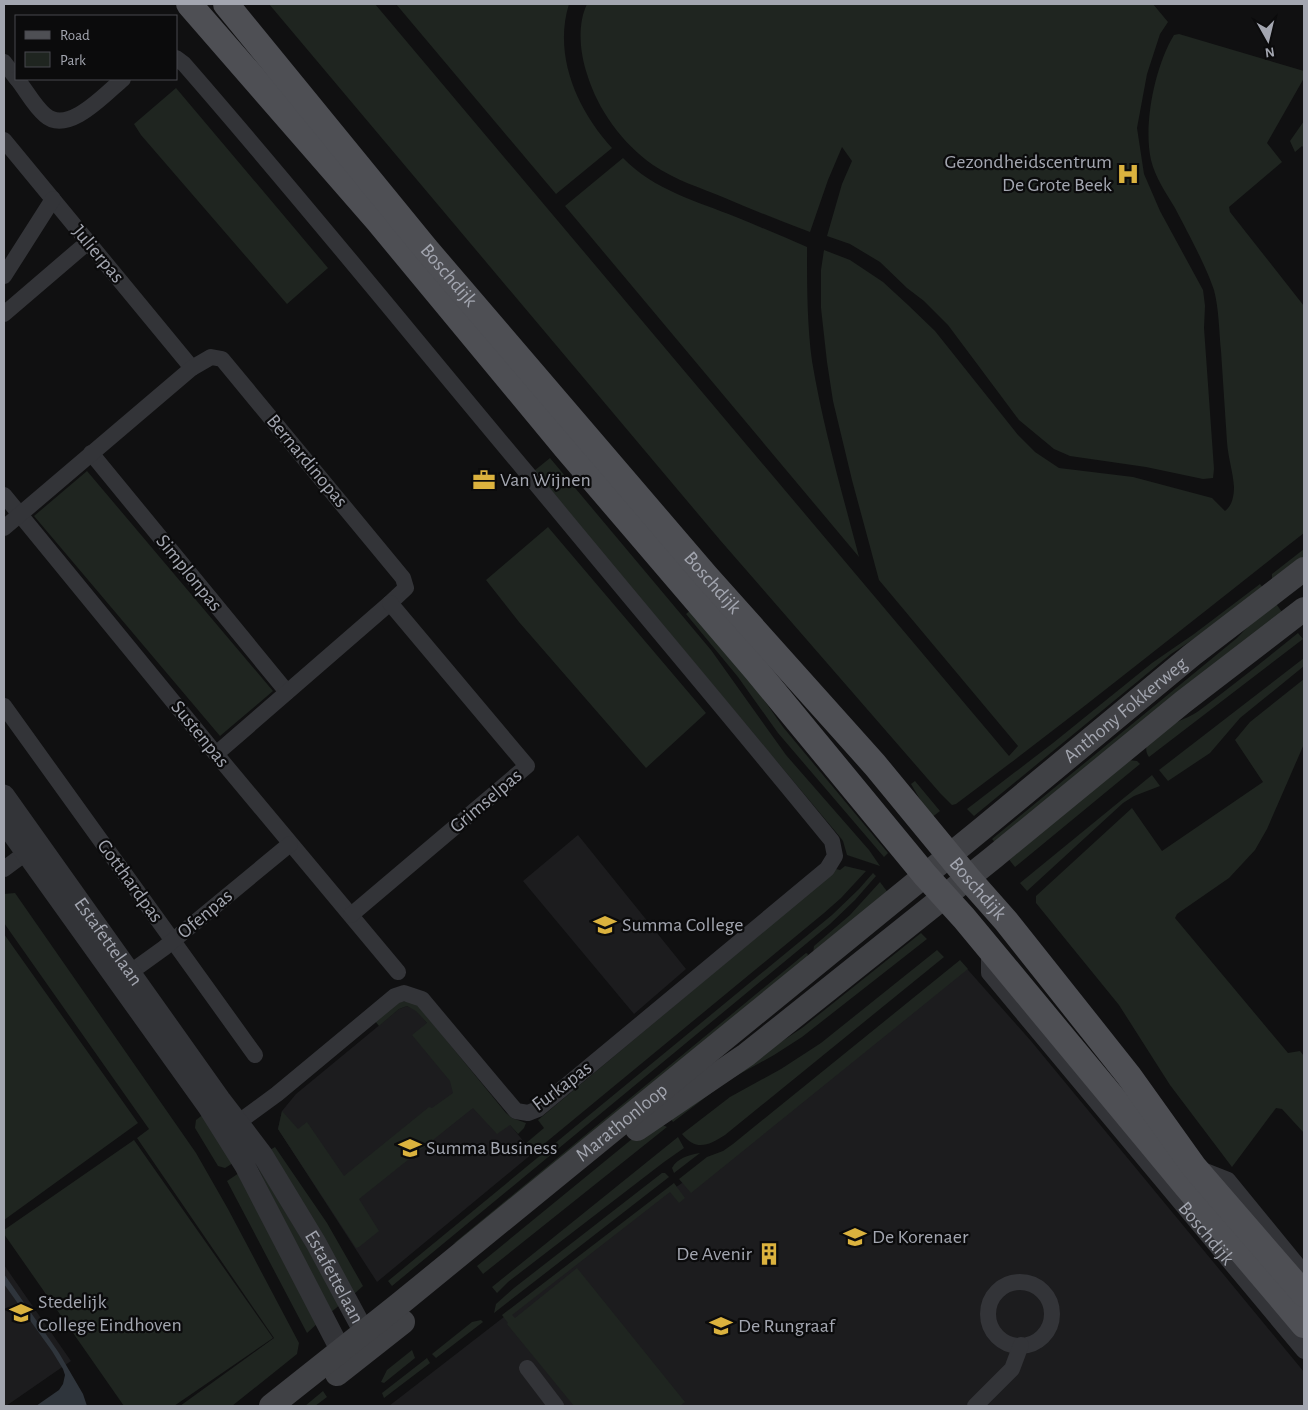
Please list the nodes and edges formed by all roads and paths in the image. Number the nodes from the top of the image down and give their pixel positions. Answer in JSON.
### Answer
{"nodes":[{"id":1,"x":189,"y":4,"type":"edge"},
{"id":2,"x":226,"y":4,"type":"edge"},
{"id":3,"x":178,"y":60,"type":"edge"},
{"id":4,"x":4,"y":62,"type":"edge"},
{"id":5,"x":15,"y":78,"type":"edge"},
{"id":6,"x":17,"y":80,"type":"edge"},
{"id":7,"x":122,"y":80,"type":"edge"},
{"id":8,"x":4,"y":140,"type":"edge"},
{"id":9,"x":53,"y":199,"type":"junction"},
{"id":10,"x":88,"y":242,"type":"junction"},
{"id":11,"x":4,"y":276,"type":"edge"},
{"id":12,"x":4,"y":314,"type":"edge"},
{"id":13,"x":192,"y":368,"type":"junction"},
{"id":14,"x":91,"y":454,"type":"junction"},
{"id":15,"x":4,"y":495,"type":"edge"},
{"id":16,"x":20,"y":514,"type":"junction"},
{"id":17,"x":4,"y":528,"type":"edge"},
{"id":18,"x":1304,"y":569,"type":"edge"},
{"id":19,"x":390,"y":603,"type":"junction"},
{"id":20,"x":1304,"y":609,"type":"edge"},
{"id":21,"x":287,"y":692,"type":"junction"},
{"id":22,"x":4,"y":706,"type":"edge"},
{"id":23,"x":216,"y":754,"type":"junction"},
{"id":24,"x":4,"y":794,"type":"edge"},
{"id":25,"x":4,"y":822,"type":"edge"},
{"id":26,"x":290,"y":844,"type":"junction"},
{"id":27,"x":32,"y":848,"type":"junction"},
{"id":28,"x":950,"y":855,"type":"junction"},
{"id":29,"x":4,"y":869,"type":"edge"},
{"id":30,"x":925,"y":875,"type":"junction"},
{"id":31,"x":968,"y":878,"type":"junction"},
{"id":32,"x":944,"y":897,"type":"junction"},
{"id":33,"x":351,"y":915,"type":"junction"},
{"id":34,"x":173,"y":941,"type":"junction"},
{"id":35,"x":990,"y":951,"type":"junction"},
{"id":36,"x":398,"y":972,"type":"dead end"},
{"id":37,"x":124,"y":977,"type":"junction"},
{"id":38,"x":255,"y":1056,"type":"dead end"},
{"id":39,"x":231,"y":1128,"type":"junction"},
{"id":40,"x":1194,"y":1166,"type":"junction"},
{"id":41,"x":1304,"y":1273,"type":"edge"},
{"id":42,"x":1304,"y":1294,"type":"edge"},
{"id":43,"x":1304,"y":1325,"type":"edge"},
{"id":44,"x":365,"y":1342,"type":"junction"},
{"id":45,"x":1021,"y":1345,"type":"dead end"},
{"id":46,"x":1304,"y":1350,"type":"edge"},
{"id":47,"x":340,"y":1351,"type":"junction"},
{"id":48,"x":527,"y":1368,"type":"dead end"},
{"id":49,"x":271,"y":1406,"type":"edge"},
{"id":50,"x":296,"y":1406,"type":"edge"},
{"id":51,"x":556,"y":1406,"type":"edge"},
{"id":52,"x":975,"y":1406,"type":"edge"}],
"edges":[{"from":1,"to":30,"type":"main road","name":"Boschdijk"},
{"from":2,"to":28,"type":"main road","name":"Boschdijk"},
{"from":3,"to":39,"type":"street","name":"Furkapas"},
{"from":4,"to":5,"type":"street"},
{"from":6,"to":7,"type":"street"},
{"from":8,"to":9,"type":"street","name":"Julierpas"},
{"from":9,"to":10,"type":"street","name":"Julierpas"},
{"from":9,"to":11,"type":"street"},
{"from":10,"to":12,"type":"street"},
{"from":10,"to":13,"type":"street","name":"Julierpas"},
{"from":13,"to":14,"type":"street","name":"Bernardinopas"},
{"from":13,"to":19,"type":"street","name":"Bernardinopas"},
{"from":14,"to":16,"type":"street","name":"Bernardinopas"},
{"from":14,"to":21,"type":"street","name":"Simplonpas"},
{"from":15,"to":16,"type":"street","name":"Sustenpas"},
{"from":16,"to":17,"type":"street","name":"Bernardinopas"},
{"from":16,"to":23,"type":"street","name":"Sustenpas"},
{"from":18,"to":28,"type":"main road","name":"Anthony Fokkerweg"},
{"from":19,"to":21,"type":"street","name":"Bernardinopas"},
{"from":19,"to":33,"type":"street","name":"Grimselpas"},
{"from":20,"to":31,"type":"main road","name":"Anthony Fokkerweg"},
{"from":21,"to":23,"type":"street","name":"Bernardinopas"},
{"from":22,"to":34,"type":"street","name":"Gotthardpas"},
{"from":23,"to":26,"type":"street","name":"Sustenpas"},
{"from":24,"to":27,"type":"street","name":"Estafettelaan"},
{"from":25,"to":27,"type":"street","name":"Estafettelaan"},
{"from":26,"to":33,"type":"street","name":"Sustenpas"},
{"from":26,"to":34,"type":"street","name":"Ofenpas"},
{"from":27,"to":29,"type":"street"},
{"from":27,"to":37,"type":"street","name":"Estafettelaan"},
{"from":28,"to":30,"type":"main road","name":"Anthony Fokkerweg"},
{"from":28,"to":31,"type":"main road","name":"Boschdijk"},
{"from":30,"to":32,"type":"main road","name":"Boschdijk"},
{"from":30,"to":44,"type":"main road","name":"Marathonloop"},
{"from":31,"to":32,"type":"main road","name":"Anthony Fokkerweg"},
{"from":31,"to":40,"type":"main road","name":"Boschdijk"},
{"from":32,"to":35,"type":"main road","name":"Boschdijk"},
{"from":32,"to":44,"type":"main road","name":"Marathonloop"},
{"from":33,"to":36,"type":"street","name":"Sustenpas"},
{"from":34,"to":37,"type":"street","name":"Ofenpas"},
{"from":34,"to":38,"type":"street","name":"Gotthardpas"},
{"from":35,"to":43,"type":"main road","name":"Boschdijk"},
{"from":35,"to":46,"type":"street","name":"Boschdijk"},
{"from":37,"to":39,"type":"street","name":"Estafettelaan"},
{"from":39,"to":44,"type":"street","name":"Estafettelaan"},
{"from":39,"to":47,"type":"street","name":"Estafettelaan"},
{"from":40,"to":41,"type":"street","name":"Boschdijk"},
{"from":40,"to":42,"type":"main road","name":"Boschdijk"},
{"from":44,"to":47,"type":"main road","name":"Marathonloop"},
{"from":44,"to":50,"type":"main road","name":"Marathonloop"},
{"from":45,"to":52,"type":"street"},
{"from":47,"to":49,"type":"main road","name":"Marathonloop"},
{"from":48,"to":51,"type":"street"}]}
